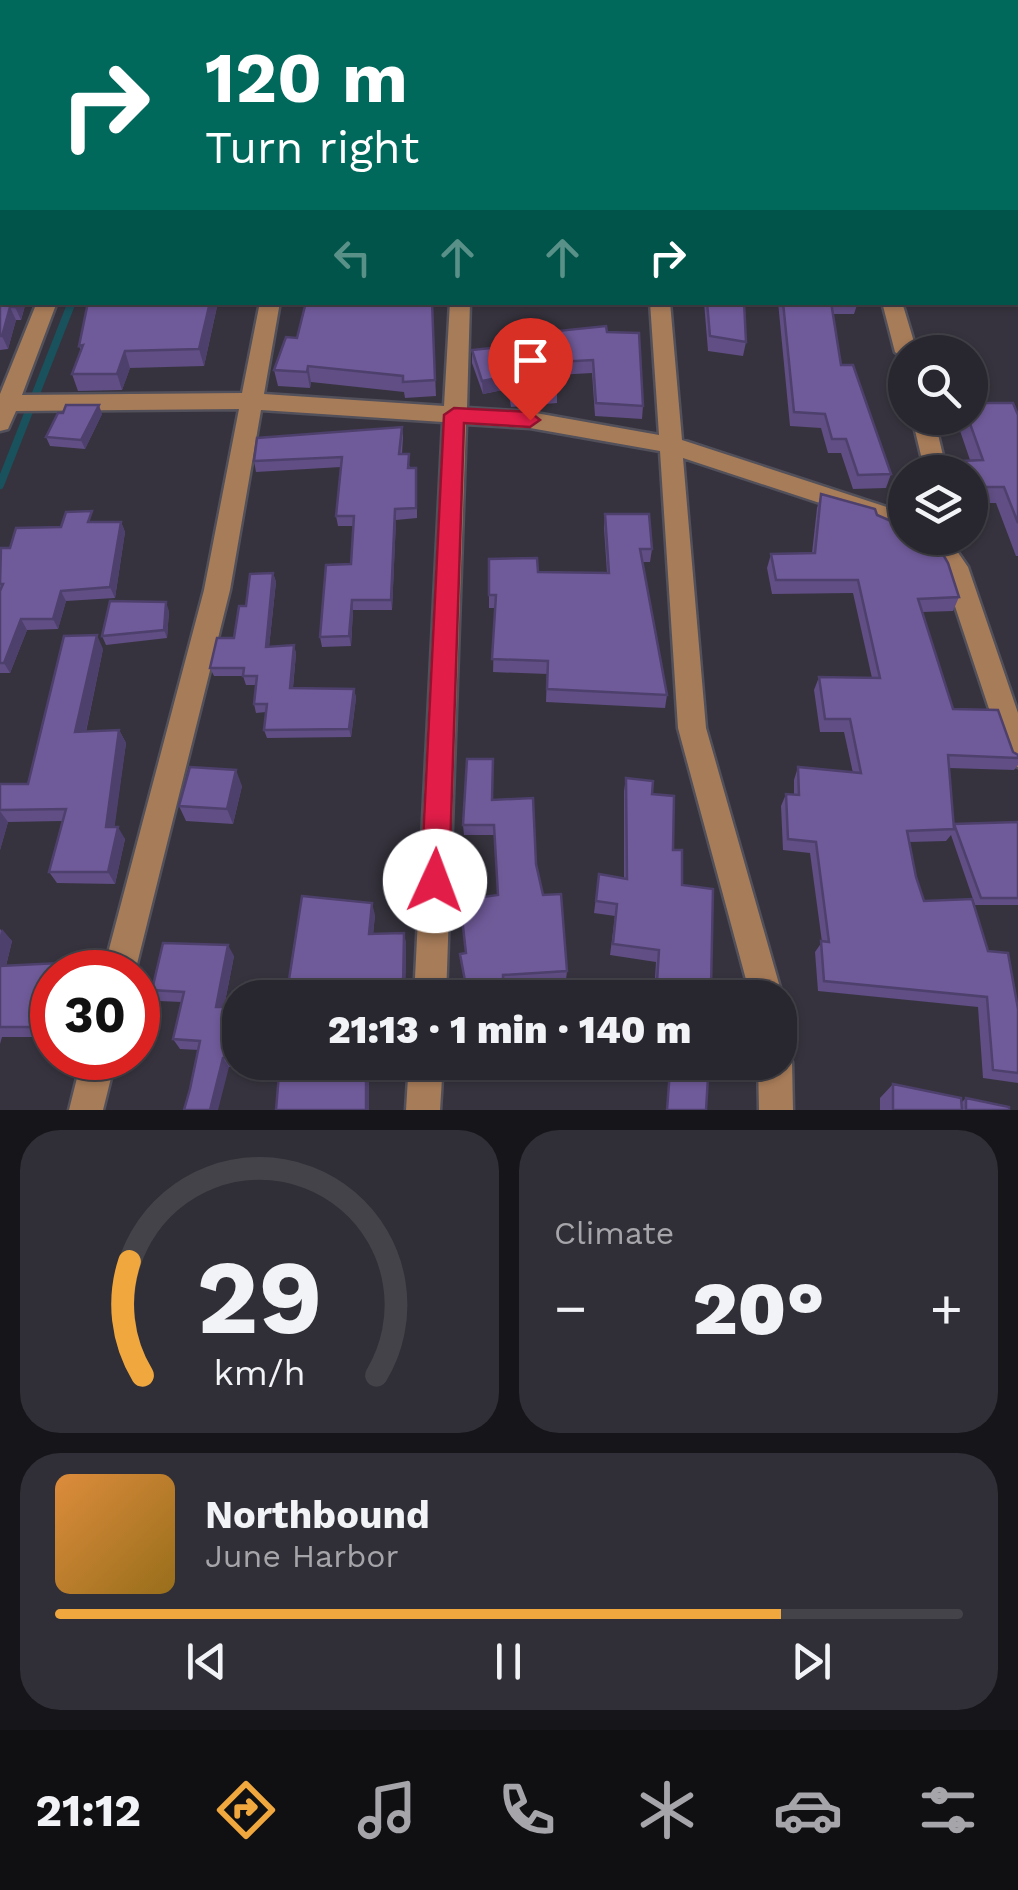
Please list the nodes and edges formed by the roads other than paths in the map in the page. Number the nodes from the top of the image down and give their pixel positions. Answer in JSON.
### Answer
{"nodes":[{"id":1,"x":47,"y":305,"type":"edge"},
{"id":2,"x":269,"y":305,"type":"edge"},
{"id":3,"x":460,"y":305,"type":"edge"},
{"id":4,"x":660,"y":305,"type":"edge"},
{"id":5,"x":893,"y":305,"type":"edge"},
{"id":6,"x":901,"y":335,"type":"edge"},
{"id":7,"x":249,"y":401,"type":"junction"},
{"id":8,"x":16,"y":407,"type":"edge"},
{"id":9,"x":454,"y":415,"type":"junction"},
{"id":10,"x":670,"y":445,"type":"junction"},
{"id":11,"x":888,"y":516,"type":"edge"},
{"id":12,"x":948,"y":555,"type":"edge"},
{"id":13,"x":1018,"y":754,"type":"edge"},
{"id":14,"x":125,"y":950,"type":"edge"},
{"id":15,"x":431,"y":980,"type":"edge"},
{"id":16,"x":762,"y":980,"type":"edge"},
{"id":17,"x":94,"y":1080,"type":"edge"},
{"id":18,"x":425,"y":1080,"type":"edge"},
{"id":19,"x":775,"y":1080,"type":"edge"},
{"id":20,"x":86,"y":1110,"type":"edge"},
{"id":21,"x":423,"y":1110,"type":"edge"},
{"id":22,"x":776,"y":1110,"type":"edge"}],
"edges":[{"from":1,"to":8,"type":"street"},
{"from":2,"to":7,"type":"street"},
{"from":3,"to":9,"type":"street"},
{"from":4,"to":10,"type":"street"},
{"from":5,"to":6,"type":"street"},
{"from":7,"to":8,"type":"street"},
{"from":7,"to":9,"type":"street"},
{"from":7,"to":14,"type":"street"},
{"from":9,"to":10,"type":"street"},
{"from":9,"to":15,"type":"street"},
{"from":10,"to":11,"type":"street"},
{"from":10,"to":16,"type":"street"},
{"from":12,"to":13,"type":"street"},
{"from":17,"to":20,"type":"street"},
{"from":18,"to":21,"type":"street"},
{"from":19,"to":22,"type":"street"}]}
